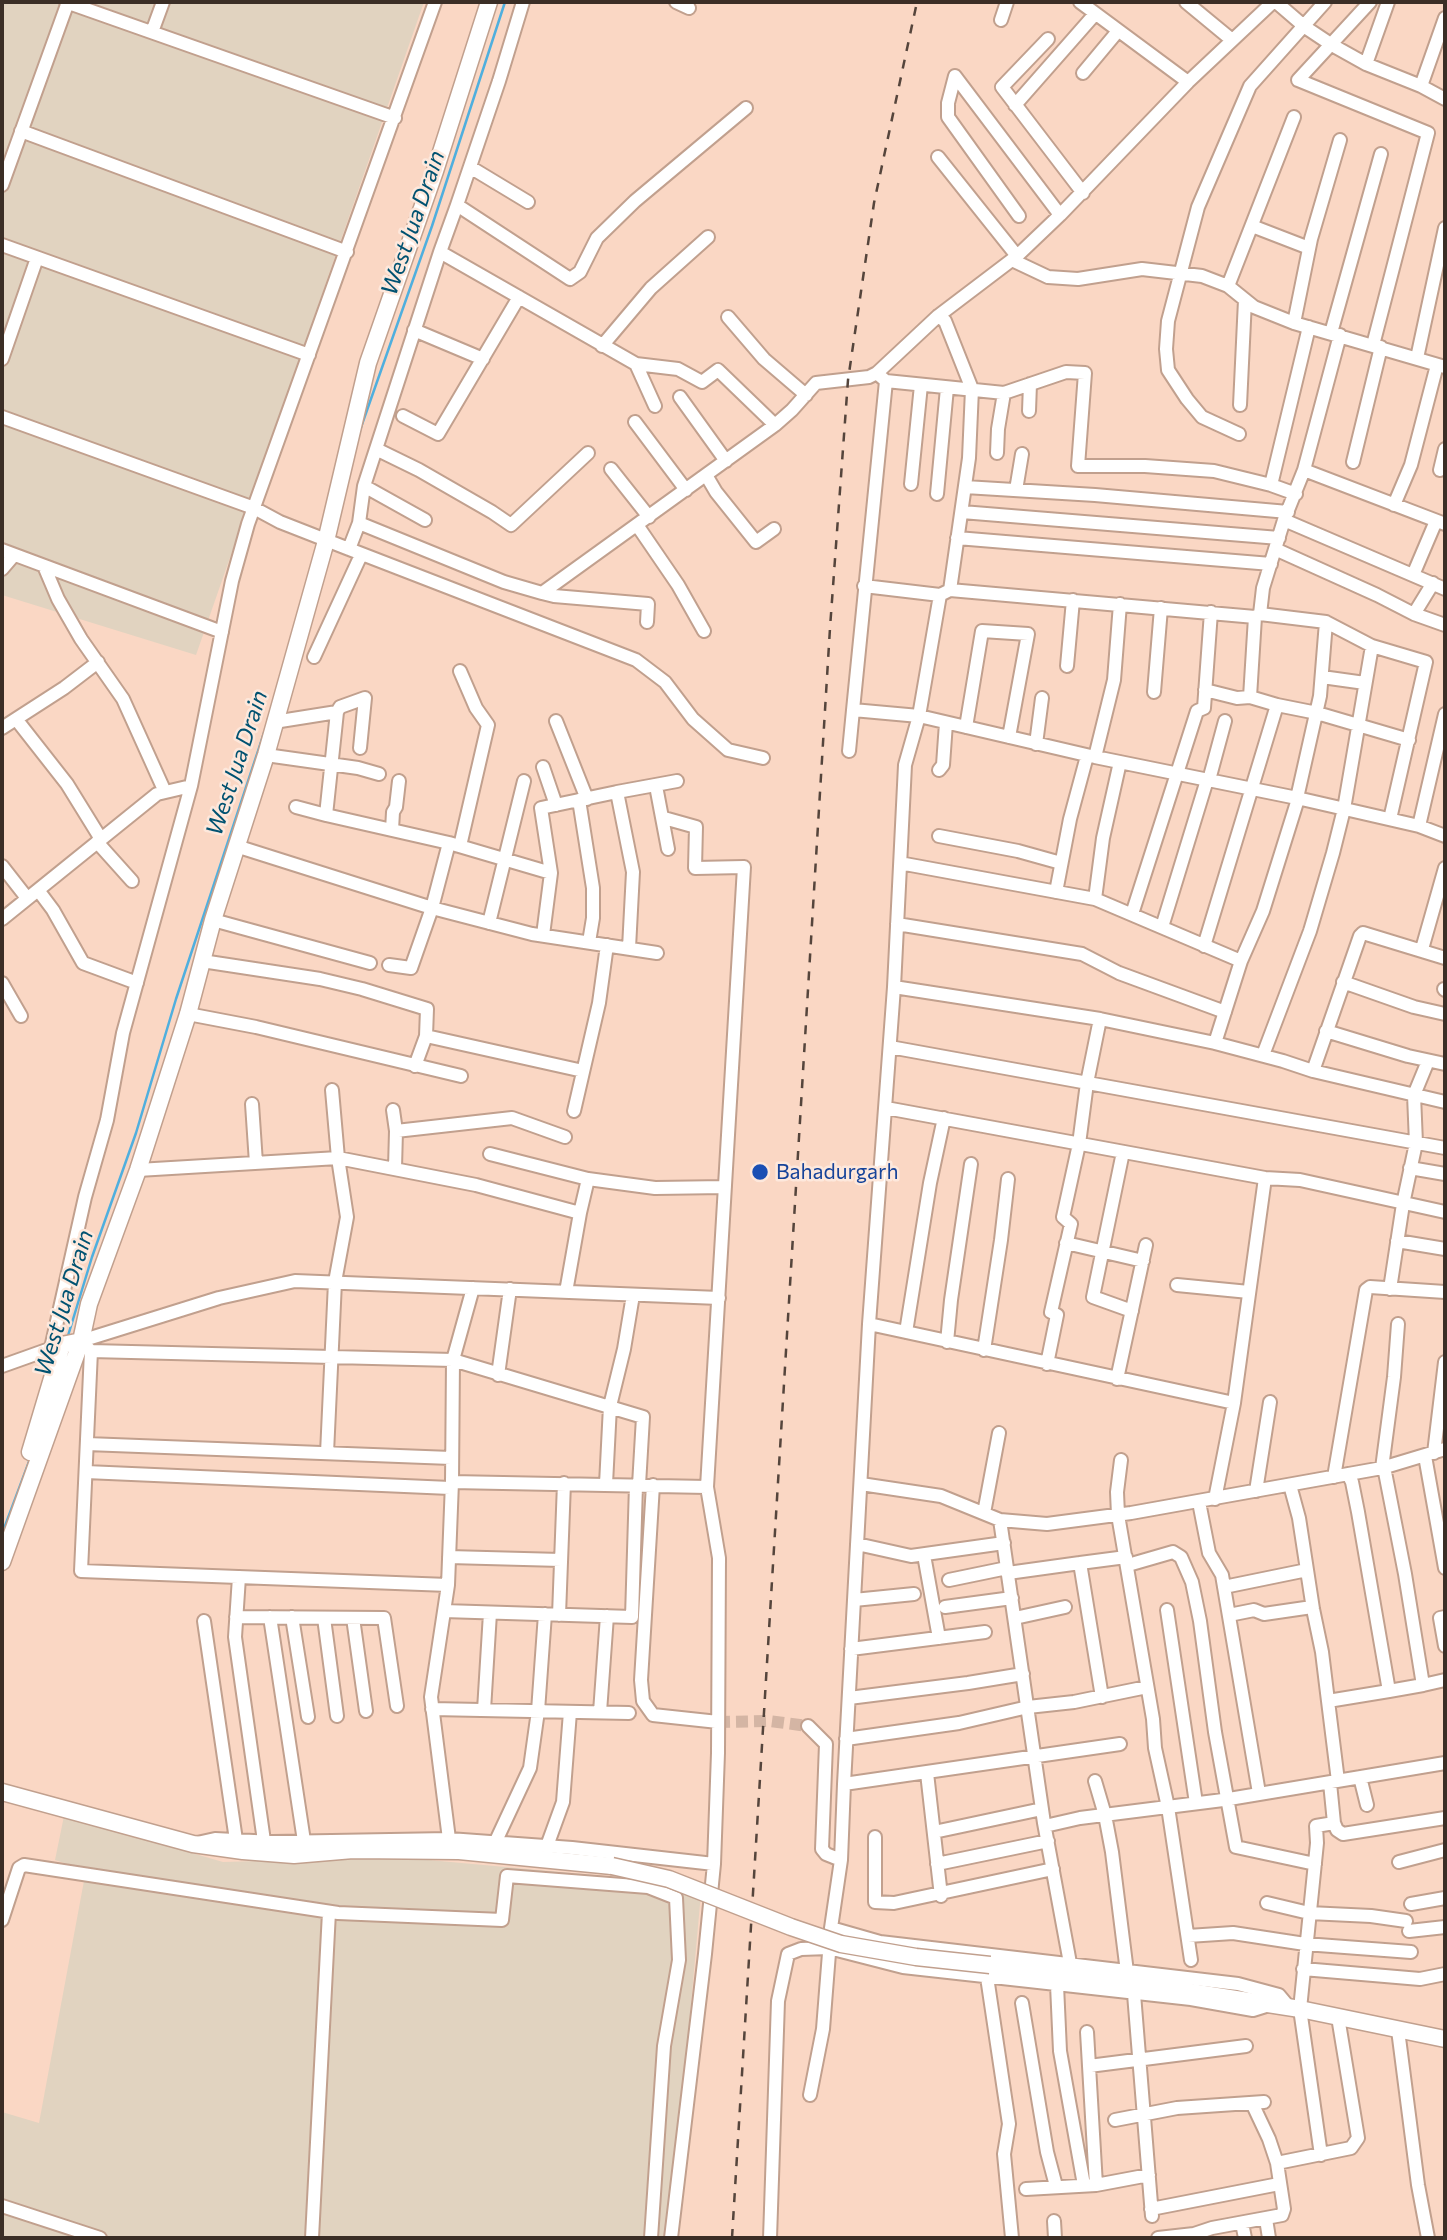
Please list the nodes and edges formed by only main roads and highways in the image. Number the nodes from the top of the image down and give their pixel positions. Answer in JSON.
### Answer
{"nodes":[{"id":1,"x":489,"y":2,"type":"edge"},
{"id":2,"x":86,"y":1346,"type":"junction"},
{"id":3,"x":2,"y":1527,"type":"edge"},
{"id":4,"x":2,"y":1562,"type":"edge"},
{"id":5,"x":2,"y":1792,"type":"edge"},
{"id":6,"x":1445,"y":2039,"type":"edge"}],
"edges":[{"from":1,"to":2,"type":"main road"},
{"from":2,"to":3,"type":"main road"},
{"from":2,"to":4,"type":"main road"},
{"from":5,"to":6,"type":"main road","bridge":true}]}
